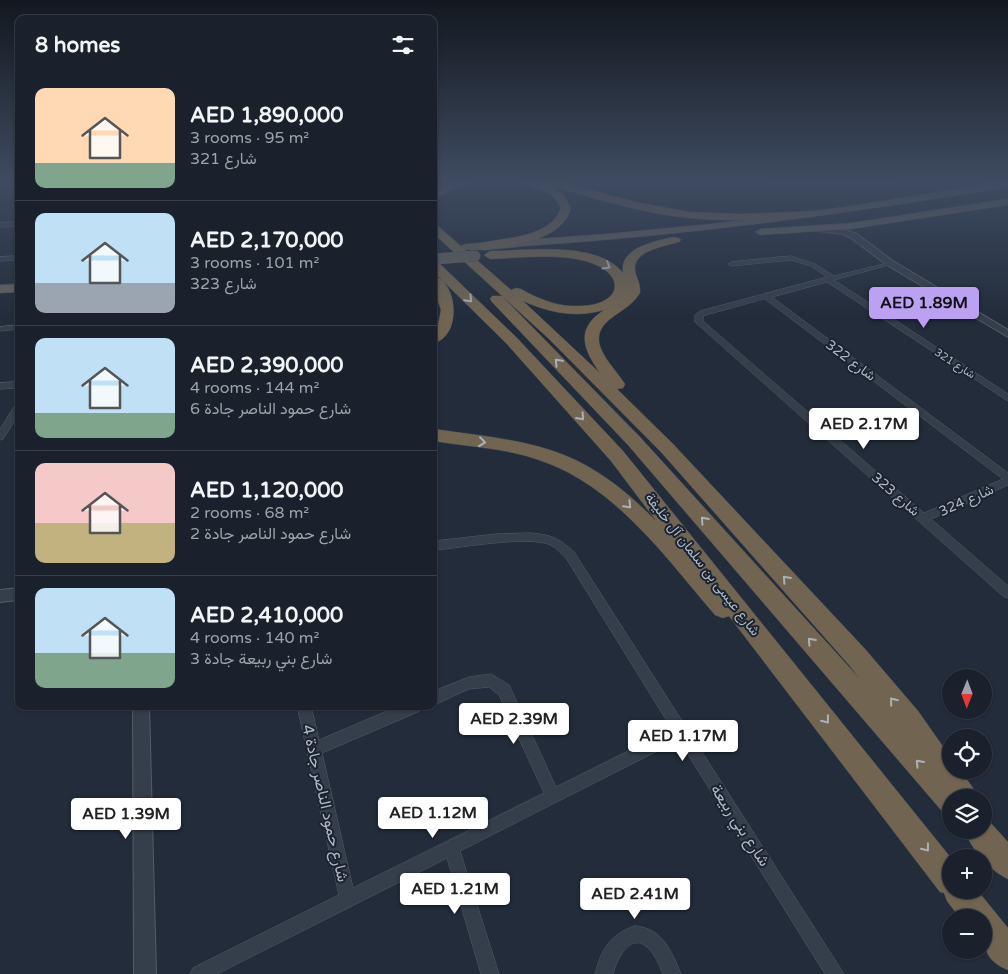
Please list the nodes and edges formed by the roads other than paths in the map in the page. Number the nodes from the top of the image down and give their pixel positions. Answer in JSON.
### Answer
{"nodes":[{"id":1,"x":554,"y":226,"type":"edge"},
{"id":2,"x":709,"y":226,"type":"edge"},
{"id":3,"x":791,"y":226,"type":"edge"},
{"id":4,"x":846,"y":226,"type":"edge"},
{"id":5,"x":861,"y":226,"type":"edge"},
{"id":6,"x":819,"y":229,"type":"junction"},
{"id":7,"x":742,"y":233,"type":"junction"},
{"id":8,"x":441,"y":240,"type":"edge"},
{"id":9,"x":676,"y":240,"type":"junction"},
{"id":10,"x":437,"y":249,"type":"edge"},
{"id":11,"x":488,"y":250,"type":"junction"},
{"id":12,"x":15,"y":258,"type":"edge"},
{"id":13,"x":0,"y":259,"type":"edge"},
{"id":14,"x":437,"y":259,"type":"edge"},
{"id":15,"x":478,"y":263,"type":"junction"},
{"id":16,"x":890,"y":263,"type":"junction"},
{"id":17,"x":731,"y":264,"type":"dead end"},
{"id":18,"x":437,"y":268,"type":"edge"},
{"id":19,"x":15,"y":277,"type":"edge"},
{"id":20,"x":0,"y":279,"type":"edge"},
{"id":21,"x":830,"y":279,"type":"junction"},
{"id":22,"x":437,"y":284,"type":"edge"},
{"id":23,"x":15,"y":288,"type":"edge"},
{"id":24,"x":0,"y":289,"type":"edge"},
{"id":25,"x":766,"y":296,"type":"junction"},
{"id":26,"x":15,"y":327,"type":"edge"},
{"id":27,"x":1008,"y":327,"type":"edge"},
{"id":28,"x":0,"y":329,"type":"edge"},
{"id":29,"x":1008,"y":334,"type":"edge"},
{"id":30,"x":437,"y":336,"type":"edge"},
{"id":31,"x":15,"y":385,"type":"edge"},
{"id":32,"x":0,"y":386,"type":"edge"},
{"id":33,"x":1008,"y":398,"type":"edge"},
{"id":34,"x":15,"y":412,"type":"edge"},
{"id":35,"x":437,"y":435,"type":"edge"},
{"id":36,"x":0,"y":436,"type":"edge"},
{"id":37,"x":667,"y":448,"type":"junction"},
{"id":38,"x":1008,"y":479,"type":"edge"},
{"id":39,"x":924,"y":518,"type":"junction"},
{"id":40,"x":437,"y":546,"type":"edge"},
{"id":41,"x":1008,"y":593,"type":"edge"},
{"id":42,"x":15,"y":594,"type":"edge"},
{"id":43,"x":0,"y":596,"type":"edge"},
{"id":44,"x":437,"y":697,"type":"edge"},
{"id":45,"x":809,"y":698,"type":"junction"},
{"id":46,"x":141,"y":710,"type":"edge"},
{"id":47,"x":305,"y":710,"type":"edge"},
{"id":48,"x":405,"y":710,"type":"edge"},
{"id":49,"x":681,"y":732,"type":"junction"},
{"id":50,"x":314,"y":749,"type":"junction"},
{"id":51,"x":957,"y":789,"type":"edge"},
{"id":52,"x":942,"y":790,"type":"edge"},
{"id":53,"x":553,"y":796,"type":"junction"},
{"id":54,"x":986,"y":839,"type":"edge"},
{"id":55,"x":992,"y":839,"type":"edge"},
{"id":56,"x":451,"y":847,"type":"junction"},
{"id":57,"x":1008,"y":862,"type":"edge"},
{"id":58,"x":942,"y":869,"type":"edge"},
{"id":59,"x":348,"y":899,"type":"junction"},
{"id":60,"x":965,"y":899,"type":"edge"},
{"id":61,"x":973,"y":909,"type":"edge"},
{"id":62,"x":992,"y":933,"type":"edge"},
{"id":63,"x":1008,"y":954,"type":"edge"},
{"id":64,"x":145,"y":974,"type":"edge"},
{"id":65,"x":199,"y":974,"type":"edge"},
{"id":66,"x":490,"y":974,"type":"edge"},
{"id":67,"x":604,"y":974,"type":"edge"},
{"id":68,"x":672,"y":974,"type":"edge"},
{"id":69,"x":835,"y":974,"type":"edge"}],
"edges":[{"from":1,"to":11,"type":"highway"},
{"from":2,"to":11,"type":"highway"},
{"from":3,"to":7,"type":"highway"},
{"from":4,"to":6,"type":"highway"},
{"from":5,"to":27,"type":"street"},
{"from":6,"to":7,"type":"highway"},
{"from":6,"to":16,"type":"street"},
{"from":7,"to":9,"type":"highway"},
{"from":8,"to":15,"type":"highway"},
{"from":52,"to":8,"type":"highway","name":"شارع عيسى بن سلمان آل خليفة","one_way":true},
{"from":9,"to":11,"type":"highway"},
{"from":9,"to":37,"type":"highway"},
{"from":10,"to":11,"type":"highway"},
{"from":11,"to":15,"type":"highway"},
{"from":11,"to":15,"type":"highway","one_way":true},
{"from":12,"to":13,"type":"street"},
{"from":14,"to":15,"type":"highway","bridge":true},
{"from":15,"to":37,"type":"highway"},
{"from":16,"to":21,"type":"street"},
{"from":16,"to":29,"type":"street"},
{"from":17,"to":21,"type":"street","name":"شارع 321"},
{"from":18,"to":45,"type":"highway","name":"شارع عيسى بن سلمان آل خليفة","one_way":true},
{"from":19,"to":20,"type":"highway"},
{"from":21,"to":25,"type":"street"},
{"from":21,"to":33,"type":"street","name":"شارع 321"},
{"from":22,"to":30,"type":"highway"},
{"from":23,"to":24,"type":"highway"},
{"from":25,"to":38,"type":"street","name":"شارع 322"},
{"from":25,"to":39,"type":"street","name":"شارع 323"},
{"from":26,"to":28,"type":"street"},
{"from":31,"to":32,"type":"street"},
{"from":34,"to":36,"type":"street"},
{"from":35,"to":45,"type":"highway","one_way":true},
{"from":51,"to":37,"type":"highway","one_way":true},
{"from":38,"to":39,"type":"street","name":"شارع 324"},
{"from":39,"to":41,"type":"street","name":"شارع 323"},
{"from":40,"to":49,"type":"street","name":"شارع بني ربيعة"},
{"from":42,"to":43,"type":"street"},
{"from":44,"to":53,"type":"street"},
{"from":45,"to":58,"type":"highway","name":"شارع عيسى بن سلمان آل خليفة","one_way":true},
{"from":46,"to":64,"type":"street"},
{"from":47,"to":50,"type":"street","name":"شارع حمود الناصر جادة 4"},
{"from":48,"to":50,"type":"street"},
{"from":49,"to":53,"type":"street"},
{"from":49,"to":69,"type":"street","name":"شارع بني ربيعة"},
{"from":50,"to":59,"type":"street","name":"شارع حمود الناصر جادة 4"},
{"from":53,"to":56,"type":"street"},
{"from":54,"to":57,"type":"highway"},
{"from":55,"to":57,"type":"highway"},
{"from":56,"to":59,"type":"street"},
{"from":56,"to":66,"type":"street"},
{"from":59,"to":65,"type":"street"},
{"from":60,"to":61,"type":"highway"},
{"from":62,"to":63,"type":"highway"},
{"from":67,"to":68,"type":"street"}]}
